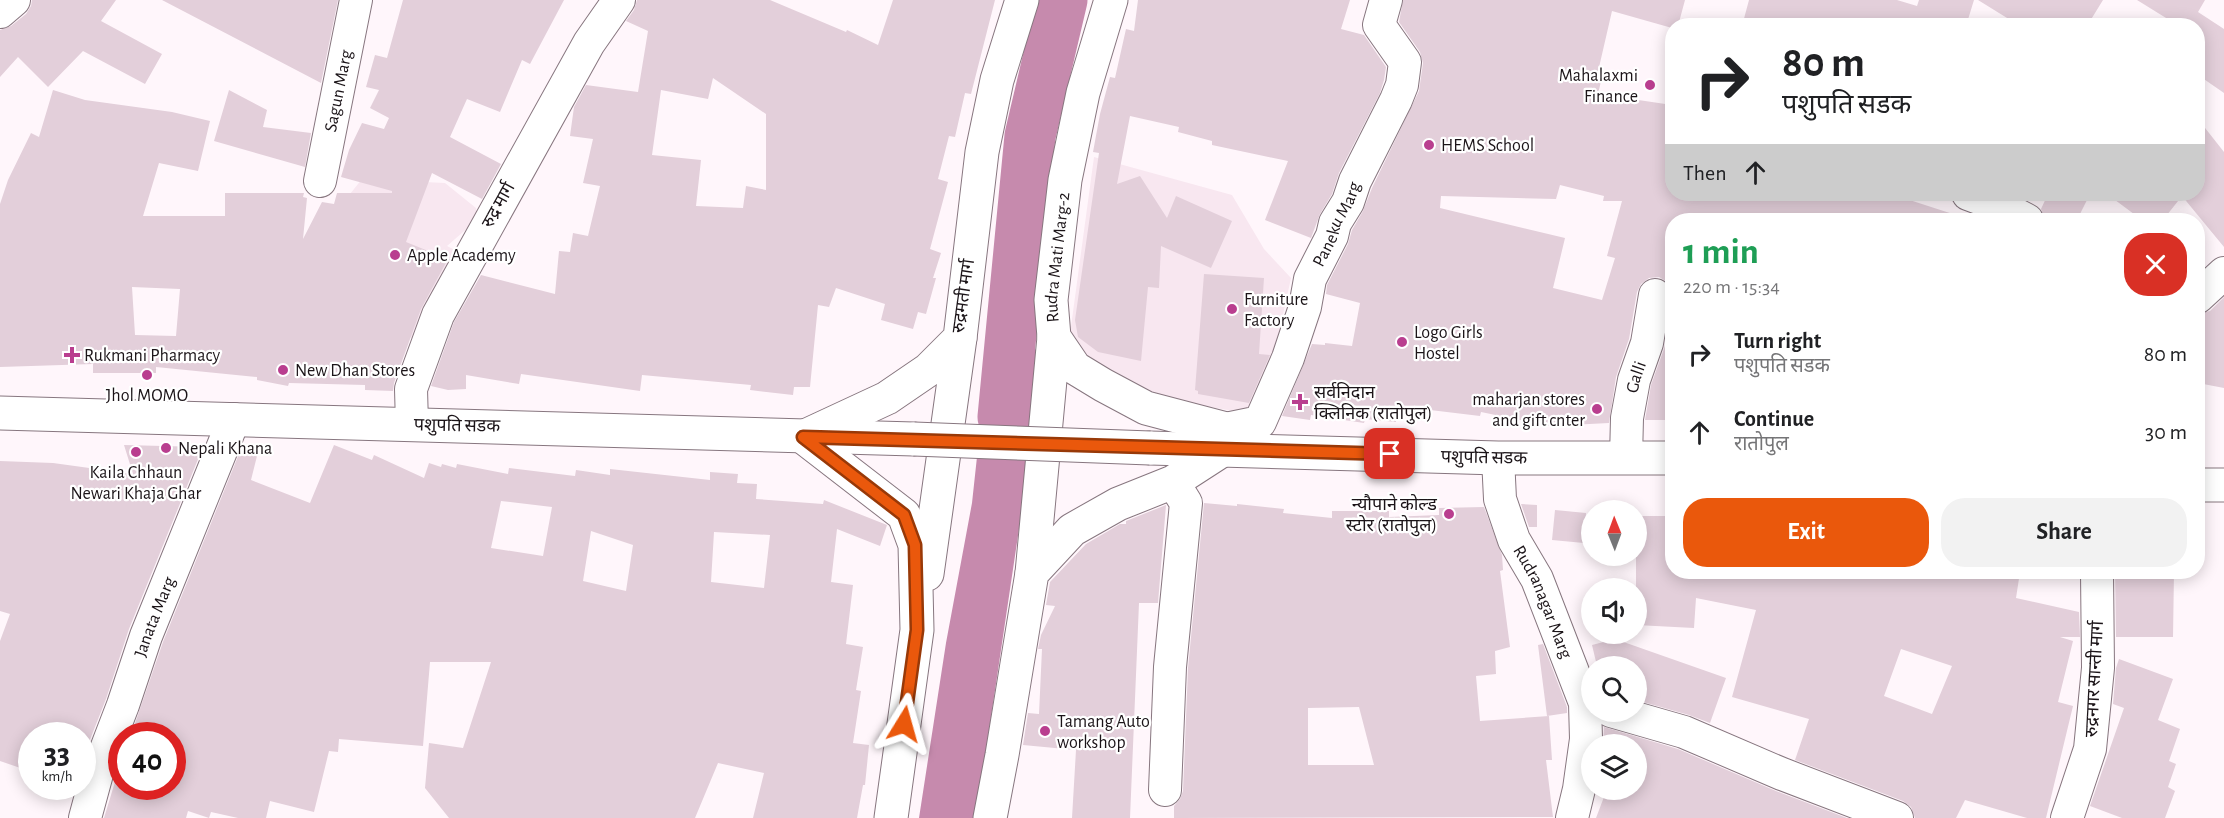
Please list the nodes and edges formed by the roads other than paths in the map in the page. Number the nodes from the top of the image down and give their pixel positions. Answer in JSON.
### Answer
{"nodes":[{"id":1,"x":14,"y":0,"type":"edge"},
{"id":2,"x":356,"y":0,"type":"edge"},
{"id":3,"x":619,"y":0,"type":"edge"},
{"id":4,"x":1022,"y":0,"type":"edge"},
{"id":5,"x":1111,"y":0,"type":"edge"},
{"id":6,"x":1386,"y":0,"type":"edge"},
{"id":7,"x":0,"y":12,"type":"edge"},
{"id":8,"x":320,"y":182,"type":"dead end"},
{"id":9,"x":2004,"y":201,"type":"edge"},
{"id":10,"x":2019,"y":213,"type":"edge"},
{"id":11,"x":2224,"y":273,"type":"edge"},
{"id":12,"x":2205,"y":291,"type":"edge"},
{"id":13,"x":1655,"y":295,"type":"dead end"},
{"id":14,"x":1054,"y":337,"type":"junction"},
{"id":15,"x":960,"y":338,"type":"junction"},
{"id":16,"x":0,"y":412,"type":"edge"},
{"id":17,"x":234,"y":419,"type":"junction"},
{"id":18,"x":412,"y":424,"type":"junction"},
{"id":19,"x":803,"y":437,"type":"junction"},
{"id":20,"x":1225,"y":439,"type":"junction"},
{"id":21,"x":1498,"y":458,"type":"junction"},
{"id":22,"x":1626,"y":458,"type":"junction"},
{"id":23,"x":1665,"y":458,"type":"edge"},
{"id":24,"x":1173,"y":482,"type":"junction"},
{"id":25,"x":2205,"y":485,"type":"edge"},
{"id":26,"x":2224,"y":485,"type":"edge"},
{"id":27,"x":1032,"y":573,"type":"junction"},
{"id":28,"x":2097,"y":579,"type":"edge"},
{"id":29,"x":917,"y":630,"type":"junction"},
{"id":30,"x":1581,"y":674,"type":"edge"},
{"id":31,"x":1647,"y":721,"type":"edge"},
{"id":32,"x":1591,"y":722,"type":"edge"},
{"id":33,"x":1165,"y":790,"type":"dead end"},
{"id":34,"x":85,"y":818,"type":"edge"},
{"id":35,"x":891,"y":818,"type":"edge"},
{"id":36,"x":990,"y":818,"type":"edge"},
{"id":37,"x":1572,"y":818,"type":"edge"},
{"id":38,"x":1897,"y":818,"type":"edge"},
{"id":39,"x":2067,"y":818,"type":"edge"}],
"edges":[{"from":1,"to":7,"type":"street"},
{"from":2,"to":8,"type":"street","name":"Sagun Marg"},
{"from":3,"to":18,"type":"street","name":"रुद्र मार्ग"},
{"from":4,"to":15,"type":"street","name":"रुद्रमती मार्ग"},
{"from":5,"to":14,"type":"street","name":"Rudra Mati Marg-2"},
{"from":6,"to":20,"type":"street","name":"Paneku Marg"},
{"from":9,"to":10,"type":"street"},
{"from":11,"to":12,"type":"street"},
{"from":13,"to":22,"type":"street","name":"Galli"},
{"from":14,"to":20,"type":"street","name":"Rudra Mati Marg-2"},
{"from":14,"to":27,"type":"street"},
{"from":15,"to":19,"type":"street","name":"रुद्रमती मार्ग"},
{"from":15,"to":29,"type":"street"},
{"from":16,"to":17,"type":"street","name":"पशुपति सडक"},
{"from":17,"to":18,"type":"street","name":"पशुपति सडक"},
{"from":17,"to":34,"type":"street","name":"Janata Marg"},
{"from":18,"to":19,"type":"street","name":"पशुपति सडक"},
{"from":19,"to":20,"type":"street","name":"पशुपति सडक","bridge":true},
{"from":19,"to":29,"type":"street"},
{"from":20,"to":21,"type":"street","name":"पशुपति सडक"},
{"from":20,"to":24,"type":"street"},
{"from":21,"to":22,"type":"street","name":"पशुपति सडक"},
{"from":21,"to":30,"type":"street","name":"Rudranagar Marg"},
{"from":22,"to":23,"type":"street","name":"पशुपति सडक"},
{"from":24,"to":27,"type":"street"},
{"from":24,"to":33,"type":"street"},
{"from":25,"to":26,"type":"street"},
{"from":27,"to":36,"type":"street"},
{"from":28,"to":39,"type":"street","name":"रुद्रनगर सान्ती मार्ग"},
{"from":29,"to":35,"type":"street"},
{"from":31,"to":38,"type":"street"},
{"from":32,"to":37,"type":"street","name":"Rudranagar Marg"}]}
